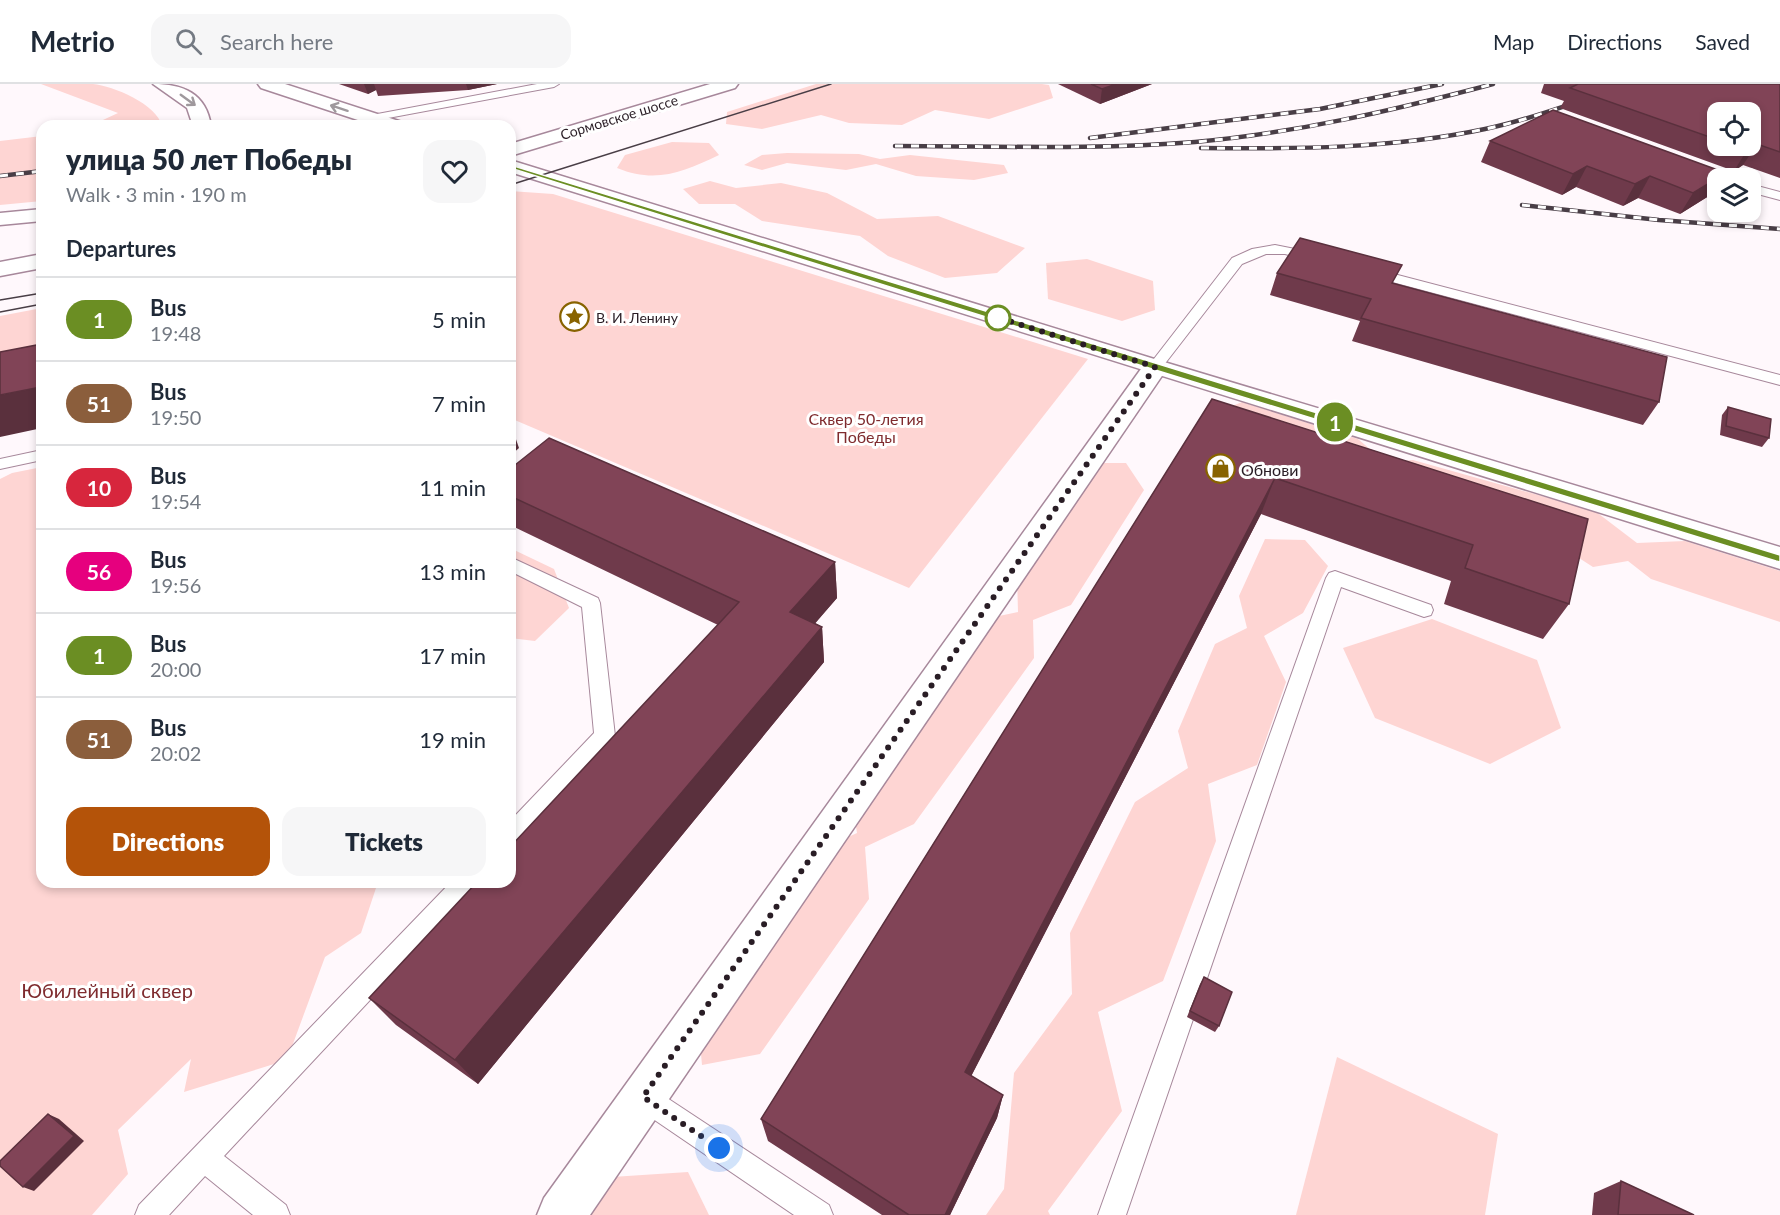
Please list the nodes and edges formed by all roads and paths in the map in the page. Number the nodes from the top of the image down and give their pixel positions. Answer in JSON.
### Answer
{"nodes":[{"id":1,"x":162,"y":84,"type":"edge"},
{"id":2,"x":271,"y":84,"type":"edge"},
{"id":3,"x":552,"y":84,"type":"edge"},
{"id":4,"x":729,"y":84,"type":"edge"},
{"id":5,"x":372,"y":118,"type":"junction"},
{"id":6,"x":202,"y":120,"type":"edge"},
{"id":7,"x":378,"y":120,"type":"edge"},
{"id":8,"x":516,"y":148,"type":"edge"},
{"id":9,"x":516,"y":168,"type":"edge"},
{"id":10,"x":1761,"y":191,"type":"edge"},
{"id":11,"x":1780,"y":196,"type":"edge"},
{"id":12,"x":36,"y":217,"type":"edge"},
{"id":13,"x":0,"y":219,"type":"edge"},
{"id":14,"x":36,"y":262,"type":"edge"},
{"id":15,"x":1332,"y":262,"type":"edge"},
{"id":16,"x":1355,"y":268,"type":"edge"},
{"id":17,"x":0,"y":269,"type":"edge"},
{"id":18,"x":1155,"y":367,"type":"junction"},
{"id":19,"x":1780,"y":380,"type":"edge"},
{"id":20,"x":36,"y":456,"type":"edge"},
{"id":21,"x":0,"y":464,"type":"edge"},
{"id":22,"x":1780,"y":558,"type":"edge"},
{"id":23,"x":516,"y":566,"type":"edge"},
{"id":24,"x":1424,"y":610,"type":"dead end"},
{"id":25,"x":516,"y":830,"type":"edge"},
{"id":26,"x":460,"y":888,"type":"edge"},
{"id":27,"x":643,"y":1097,"type":"junction"},
{"id":28,"x":204,"y":1158,"type":"junction"},
{"id":29,"x":149,"y":1215,"type":"edge"},
{"id":30,"x":276,"y":1215,"type":"edge"},
{"id":31,"x":561,"y":1215,"type":"edge"},
{"id":32,"x":819,"y":1215,"type":"edge"},
{"id":33,"x":1112,"y":1215,"type":"edge"}],
"edges":[{"from":1,"to":6,"type":"street","one_way":true},
{"from":5,"to":2,"type":"street","one_way":true},
{"from":3,"to":5,"type":"lane"},
{"from":4,"to":8,"type":"street","name":"Сормовское шоссе"},
{"from":5,"to":7,"type":"street"},
{"from":9,"to":18,"type":"street"},
{"from":10,"to":11,"type":"lane"},
{"from":12,"to":13,"type":"street"},
{"from":14,"to":17,"type":"street"},
{"from":15,"to":18,"type":"lane"},
{"from":16,"to":19,"type":"lane"},
{"from":18,"to":22,"type":"street"},
{"from":18,"to":27,"type":"street"},
{"from":20,"to":21,"type":"lane"},
{"from":23,"to":25,"type":"lane"},
{"from":24,"to":33,"type":"lane"},
{"from":26,"to":28,"type":"lane"},
{"from":27,"to":31,"type":"street"},
{"from":27,"to":32,"type":"lane"},
{"from":28,"to":29,"type":"lane"},
{"from":28,"to":30,"type":"lane"}]}
